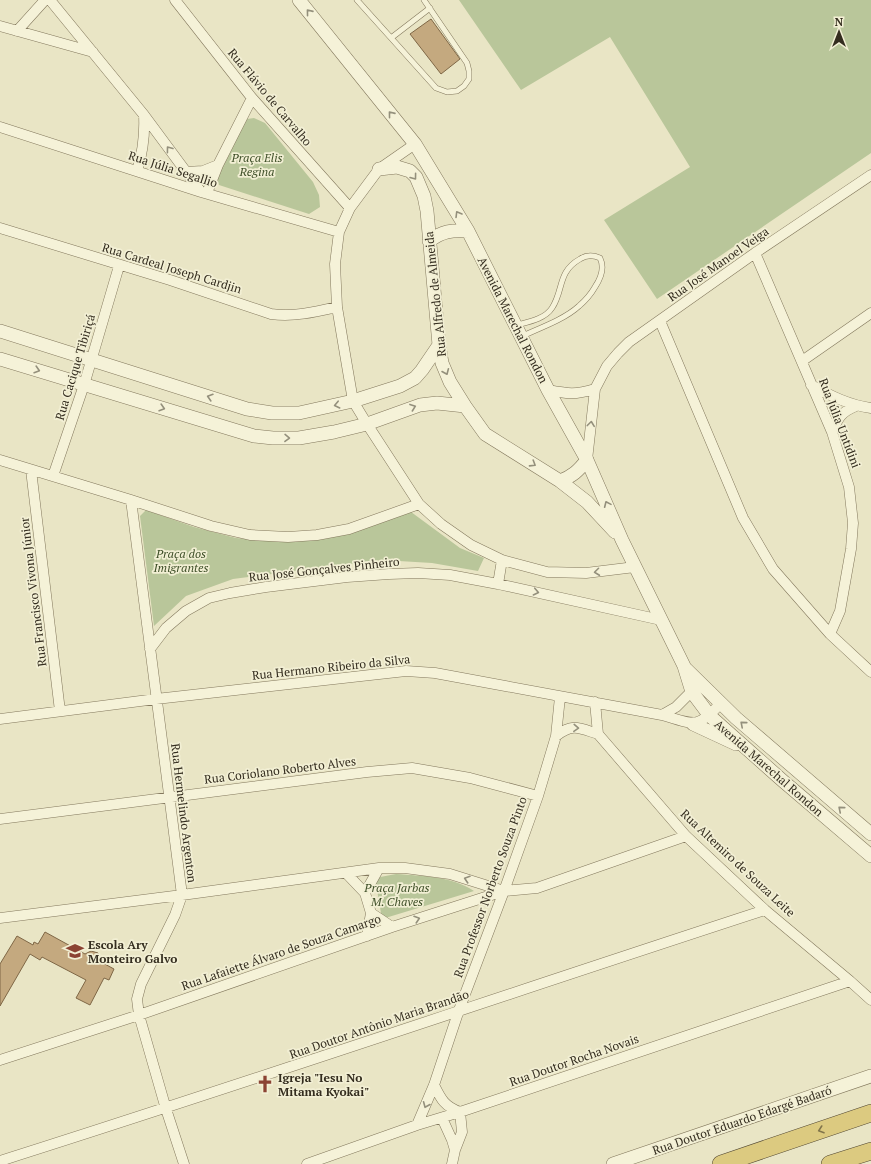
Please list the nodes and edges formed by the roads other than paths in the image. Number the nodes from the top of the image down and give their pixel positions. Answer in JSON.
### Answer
{"nodes":[{"id":1,"x":45,"y":0,"type":"edge"},
{"id":2,"x":50,"y":0,"type":"edge"},
{"id":3,"x":175,"y":0,"type":"edge"},
{"id":4,"x":299,"y":0,"type":"edge"},
{"id":5,"x":357,"y":0,"type":"edge"},
{"id":6,"x":424,"y":0,"type":"edge"},
{"id":7,"x":430,"y":8,"type":"junction"},
{"id":8,"x":0,"y":26,"type":"edge"},
{"id":9,"x":17,"y":31,"type":"junction"},
{"id":10,"x":391,"y":38,"type":"junction"},
{"id":11,"x":93,"y":52,"type":"junction"},
{"id":12,"x":252,"y":98,"type":"junction"},
{"id":13,"x":144,"y":115,"type":"junction"},
{"id":14,"x":0,"y":127,"type":"edge"},
{"id":15,"x":418,"y":149,"type":"junction"},
{"id":16,"x":218,"y":165,"type":"junction"},
{"id":17,"x":379,"y":169,"type":"junction"},
{"id":18,"x":137,"y":171,"type":"junction"},
{"id":19,"x":186,"y":172,"type":"junction"},
{"id":20,"x":871,"y":175,"type":"edge"},
{"id":21,"x":204,"y":193,"type":"junction"},
{"id":22,"x":350,"y":208,"type":"junction"},
{"id":23,"x":0,"y":228,"type":"edge"},
{"id":24,"x":468,"y":231,"type":"junction"},
{"id":25,"x":340,"y":232,"type":"junction"},
{"id":26,"x":429,"y":241,"type":"junction"},
{"id":27,"x":755,"y":253,"type":"junction"},
{"id":28,"x":120,"y":266,"type":"junction"},
{"id":29,"x":337,"y":307,"type":"junction"},
{"id":30,"x":871,"y":313,"type":"edge"},
{"id":31,"x":660,"y":321,"type":"junction"},
{"id":32,"x":0,"y":331,"type":"edge"},
{"id":33,"x":518,"y":331,"type":"junction"},
{"id":34,"x":439,"y":345,"type":"junction"},
{"id":35,"x":0,"y":359,"type":"edge"},
{"id":36,"x":91,"y":360,"type":"junction"},
{"id":37,"x":802,"y":361,"type":"junction"},
{"id":38,"x":84,"y":385,"type":"junction"},
{"id":39,"x":811,"y":385,"type":"junction"},
{"id":40,"x":595,"y":389,"type":"junction"},
{"id":41,"x":548,"y":390,"type":"junction"},
{"id":42,"x":353,"y":401,"type":"junction"},
{"id":43,"x":464,"y":406,"type":"junction"},
{"id":44,"x":856,"y":406,"type":"junction"},
{"id":45,"x":871,"y":408,"type":"edge"},
{"id":46,"x":367,"y":424,"type":"junction"},
{"id":47,"x":832,"y":432,"type":"junction"},
{"id":48,"x":0,"y":460,"type":"edge"},
{"id":49,"x":587,"y":460,"type":"junction"},
{"id":50,"x":31,"y":470,"type":"junction"},
{"id":51,"x":53,"y":476,"type":"junction"},
{"id":52,"x":560,"y":481,"type":"junction"},
{"id":53,"x":131,"y":500,"type":"junction"},
{"id":54,"x":419,"y":504,"type":"junction"},
{"id":55,"x":622,"y":540,"type":"junction"},
{"id":56,"x":502,"y":560,"type":"junction"},
{"id":57,"x":635,"y":567,"type":"junction"},
{"id":58,"x":498,"y":584,"type":"junction"},
{"id":59,"x":661,"y":620,"type":"junction"},
{"id":60,"x":830,"y":634,"type":"junction"},
{"id":61,"x":150,"y":649,"type":"junction"},
{"id":62,"x":871,"y":672,"type":"edge"},
{"id":63,"x":696,"y":687,"type":"junction"},
{"id":64,"x":560,"y":697,"type":"junction"},
{"id":65,"x":156,"y":699,"type":"junction"},
{"id":66,"x":595,"y":702,"type":"junction"},
{"id":67,"x":720,"y":704,"type":"junction"},
{"id":68,"x":60,"y":711,"type":"junction"},
{"id":69,"x":662,"y":715,"type":"junction"},
{"id":70,"x":710,"y":716,"type":"junction"},
{"id":71,"x":0,"y":719,"type":"edge"},
{"id":72,"x":692,"y":724,"type":"junction"},
{"id":73,"x":598,"y":734,"type":"junction"},
{"id":74,"x":556,"y":736,"type":"junction"},
{"id":75,"x":749,"y":750,"type":"junction"},
{"id":76,"x":792,"y":768,"type":"junction"},
{"id":77,"x":783,"y":781,"type":"junction"},
{"id":78,"x":538,"y":796,"type":"junction"},
{"id":79,"x":169,"y":797,"type":"junction"},
{"id":80,"x":0,"y":819,"type":"edge"},
{"id":81,"x":871,"y":834,"type":"edge"},
{"id":82,"x":686,"y":836,"type":"junction"},
{"id":83,"x":871,"y":856,"type":"edge"},
{"id":84,"x":379,"y":868,"type":"junction"},
{"id":85,"x":346,"y":873,"type":"junction"},
{"id":86,"x":504,"y":891,"type":"junction"},
{"id":87,"x":365,"y":893,"type":"junction"},
{"id":88,"x":182,"y":896,"type":"junction"},
{"id":89,"x":765,"y":910,"type":"junction"},
{"id":90,"x":371,"y":913,"type":"junction"},
{"id":91,"x":0,"y":918,"type":"edge"},
{"id":92,"x":392,"y":927,"type":"junction"},
{"id":93,"x":367,"y":936,"type":"junction"},
{"id":94,"x":850,"y":981,"type":"junction"},
{"id":95,"x":871,"y":1000,"type":"edge"},
{"id":96,"x":459,"y":1010,"type":"junction"},
{"id":97,"x":139,"y":1015,"type":"junction"},
{"id":98,"x":0,"y":1060,"type":"edge"},
{"id":99,"x":871,"y":1076,"type":"edge"},
{"id":100,"x":434,"y":1085,"type":"junction"},
{"id":101,"x":166,"y":1109,"type":"junction"},
{"id":102,"x":871,"y":1109,"type":"edge"},
{"id":103,"x":460,"y":1112,"type":"junction"},
{"id":104,"x":871,"y":1113,"type":"edge"},
{"id":105,"x":442,"y":1118,"type":"junction"},
{"id":106,"x":848,"y":1120,"type":"junction"},
{"id":107,"x":417,"y":1125,"type":"junction"},
{"id":108,"x":455,"y":1150,"type":"junction"},
{"id":109,"x":871,"y":1151,"type":"edge"},
{"id":110,"x":0,"y":1161,"type":"edge"},
{"id":111,"x":184,"y":1164,"type":"edge"},
{"id":112,"x":307,"y":1164,"type":"edge"},
{"id":113,"x":452,"y":1164,"type":"edge"},
{"id":114,"x":613,"y":1164,"type":"edge"},
{"id":115,"x":721,"y":1164,"type":"edge"},
{"id":116,"x":830,"y":1164,"type":"edge"}],
"edges":[{"from":1,"to":9,"type":"street"},
{"from":2,"to":11,"type":"street"},
{"from":3,"to":12,"type":"street","name":"Rua Flávio de Carvalho"},
{"from":15,"to":4,"type":"street","name":"Avenida Marechal Rondon","one_way":true},
{"from":5,"to":10,"type":"lane"},
{"from":6,"to":7,"type":"lane"},
{"from":7,"to":10,"type":"lane"},
{"from":7,"to":10,"type":"lane"},
{"from":8,"to":9,"type":"street"},
{"from":9,"to":11,"type":"street"},
{"from":11,"to":13,"type":"street"},
{"from":12,"to":16,"type":"street"},
{"from":12,"to":22,"type":"street","name":"Rua Flávio de Carvalho"},
{"from":13,"to":18,"type":"street"},
{"from":19,"to":13,"type":"street","one_way":true},
{"from":14,"to":18,"type":"street","name":"Rua Júlia Segallio"},
{"from":15,"to":17,"type":"street"},
{"from":24,"to":15,"type":"street","name":"Avenida Marechal Rondon","one_way":true},
{"from":16,"to":19,"type":"street"},
{"from":16,"to":21,"type":"street"},
{"from":17,"to":22,"type":"street"},
{"from":17,"to":26,"type":"street","name":"Rua Alfredo de Almeida","one_way":true},
{"from":18,"to":21,"type":"street","name":"Rua Júlia Segallio"},
{"from":19,"to":21,"type":"street"},
{"from":20,"to":27,"type":"street","name":"Rua José Manoel Veiga"},
{"from":21,"to":25,"type":"street","name":"Rua Júlia Segallio"},
{"from":22,"to":25,"type":"street"},
{"from":23,"to":28,"type":"street","name":"Rua Cardeal Joseph Cardjin"},
{"from":24,"to":26,"type":"street"},
{"from":24,"to":33,"type":"street","name":"Avenida Marechal Rondon"},
{"from":25,"to":29,"type":"street"},
{"from":26,"to":34,"type":"street","name":"Rua Alfredo de Almeida"},
{"from":27,"to":31,"type":"street","name":"Rua José Manoel Veiga"},
{"from":27,"to":37,"type":"street","name":"Rua Júlia Untidini"},
{"from":28,"to":29,"type":"street","name":"Rua Cardeal Joseph Cardjin"},
{"from":28,"to":36,"type":"street","name":"Rua Cacique Tibiriçá"},
{"from":29,"to":42,"type":"street"},
{"from":30,"to":37,"type":"street"},
{"from":31,"to":40,"type":"street","name":"Rua José Manoel Veiga"},
{"from":31,"to":60,"type":"street"},
{"from":32,"to":36,"type":"street"},
{"from":33,"to":33,"type":"lane"},
{"from":33,"to":41,"type":"street","name":"Avenida Marechal Rondon"},
{"from":34,"to":42,"type":"street"},
{"from":34,"to":43,"type":"street","name":"Rua Alfredo de Almeida","one_way":true},
{"from":35,"to":38,"type":"street","one_way":true},
{"from":36,"to":38,"type":"street","name":"Rua Cacique Tibiriçá"},
{"from":42,"to":36,"type":"street","one_way":true},
{"from":37,"to":39,"type":"street","name":"Rua Júlia Untidini"},
{"from":38,"to":46,"type":"street","one_way":true},
{"from":38,"to":51,"type":"street","name":"Rua Cacique Tibiriçá"},
{"from":39,"to":44,"type":"street"},
{"from":39,"to":47,"type":"street","name":"Rua Júlia Untidini"},
{"from":40,"to":41,"type":"street"},
{"from":49,"to":40,"type":"street","name":"Rua José Manoel Veiga","one_way":true},
{"from":41,"to":49,"type":"street","name":"Avenida Marechal Rondon"},
{"from":42,"to":46,"type":"street"},
{"from":46,"to":43,"type":"street","one_way":true},
{"from":43,"to":52,"type":"street","name":"Rua Alfredo de Almeida","one_way":true},
{"from":44,"to":45,"type":"street"},
{"from":44,"to":47,"type":"street"},
{"from":46,"to":54,"type":"street"},
{"from":47,"to":60,"type":"street","name":"Rua Júlia Untidini"},
{"from":48,"to":50,"type":"street"},
{"from":49,"to":52,"type":"street"},
{"from":55,"to":49,"type":"street","name":"Avenida Marechal Rondon","one_way":true},
{"from":50,"to":51,"type":"street"},
{"from":50,"to":68,"type":"street","name":"Rua Francisco Vivona Júnior"},
{"from":51,"to":53,"type":"street"},
{"from":52,"to":55,"type":"street","name":"Rua Alfredo de Almeida"},
{"from":53,"to":54,"type":"street"},
{"from":53,"to":61,"type":"street","name":"Rua Hermelindo Argenton"},
{"from":54,"to":56,"type":"street"},
{"from":55,"to":57,"type":"street","name":"Avenida Marechal Rondon"},
{"from":57,"to":56,"type":"street","one_way":true},
{"from":56,"to":58,"type":"street"},
{"from":57,"to":59,"type":"street","name":"Avenida Marechal Rondon"},
{"from":58,"to":59,"type":"street","name":"Rua José Gonçalves Pinheiro","one_way":true},
{"from":58,"to":61,"type":"street","name":"Rua José Gonçalves Pinheiro"},
{"from":59,"to":63,"type":"street","name":"Avenida Marechal Rondon"},
{"from":60,"to":62,"type":"street"},
{"from":61,"to":65,"type":"street","name":"Rua Hermelindo Argenton"},
{"from":63,"to":67,"type":"street","name":"Avenida Marechal Rondon"},
{"from":63,"to":69,"type":"street"},
{"from":63,"to":70,"type":"street","name":"Avenida Marechal Rondon"},
{"from":64,"to":65,"type":"street","name":"Rua Hermano Ribeiro da Silva"},
{"from":64,"to":66,"type":"street","name":"Rua Hermano Ribeiro da Silva"},
{"from":64,"to":74,"type":"street","name":"Rua Professor Norberto Souza Pinto"},
{"from":65,"to":68,"type":"street","name":"Rua Hermano Ribeiro da Silva"},
{"from":65,"to":79,"type":"street","name":"Rua Hermelindo Argenton"},
{"from":66,"to":69,"type":"street","name":"Rua Hermano Ribeiro da Silva"},
{"from":66,"to":73,"type":"street"},
{"from":67,"to":70,"type":"street"},
{"from":76,"to":67,"type":"street","name":"Avenida Marechal Rondon","one_way":true},
{"from":68,"to":71,"type":"street","name":"Rua Hermano Ribeiro da Silva"},
{"from":69,"to":72,"type":"street","name":"Rua Hermano Ribeiro da Silva"},
{"from":70,"to":72,"type":"street"},
{"from":70,"to":75,"type":"street","name":"Avenida Marechal Rondon"},
{"from":72,"to":75,"type":"street"},
{"from":74,"to":73,"type":"street","one_way":true},
{"from":73,"to":82,"type":"street","name":"Rua Altemiro de Souza Leite"},
{"from":74,"to":78,"type":"street","name":"Rua Professor Norberto Souza Pinto"},
{"from":75,"to":77,"type":"street","name":"Avenida Marechal Rondon"},
{"from":76,"to":77,"type":"street"},
{"from":81,"to":76,"type":"street","name":"Avenida Marechal Rondon","one_way":true},
{"from":77,"to":83,"type":"street","name":"Avenida Marechal Rondon"},
{"from":78,"to":79,"type":"street","name":"Rua Coriolano Roberto Alves"},
{"from":78,"to":86,"type":"street","name":"Rua Professor Norberto Souza Pinto"},
{"from":79,"to":80,"type":"street","name":"Rua Coriolano Roberto Alves"},
{"from":79,"to":88,"type":"street","name":"Rua Hermelindo Argenton"},
{"from":82,"to":86,"type":"street","name":"Rua Lafaiette Álvaro de Souza Camargo"},
{"from":82,"to":89,"type":"street","name":"Rua Altemiro de Souza Leite"},
{"from":84,"to":85,"type":"street"},
{"from":86,"to":84,"type":"street","one_way":true},
{"from":84,"to":87,"type":"street"},
{"from":85,"to":87,"type":"street"},
{"from":85,"to":88,"type":"street"},
{"from":92,"to":86,"type":"street","name":"Rua Lafaiette Álvaro de Souza Camargo","one_way":true},
{"from":86,"to":96,"type":"street","name":"Rua Professor Norberto Souza Pinto"},
{"from":87,"to":90,"type":"street"},
{"from":88,"to":91,"type":"street"},
{"from":88,"to":97,"type":"street","name":"Rua Hermelindo Argenton"},
{"from":89,"to":94,"type":"street","name":"Rua Altemiro de Souza Leite"},
{"from":89,"to":96,"type":"street","name":"Rua Doutor Antônio Maria Brandão"},
{"from":90,"to":92,"type":"street"},
{"from":90,"to":93,"type":"street"},
{"from":92,"to":93,"type":"street","name":"Rua Lafaiette Álvaro de Souza Camargo"},
{"from":93,"to":97,"type":"street","name":"Rua Lafaiette Álvaro de Souza Camargo"},
{"from":94,"to":95,"type":"street","name":"Rua Altemiro de Souza Leite"},
{"from":94,"to":103,"type":"street","name":"Rua Doutor Rocha Novais"},
{"from":96,"to":100,"type":"street","name":"Rua Professor Norberto Souza Pinto"},
{"from":96,"to":101,"type":"street","name":"Rua Doutor Antônio Maria Brandão"},
{"from":97,"to":98,"type":"street","name":"Rua Lafaiette Álvaro de Souza Camargo"},
{"from":97,"to":101,"type":"street","name":"Rua Hermelindo Argenton"},
{"from":99,"to":114,"type":"street","name":"Rua Doutor Eduardo Edargé Badaró"},
{"from":100,"to":103,"type":"street"},
{"from":100,"to":107,"type":"street","name":"Rua Professor Norberto Souza Pinto","one_way":true},
{"from":101,"to":110,"type":"street","name":"Rua Doutor Antônio Maria Brandão"},
{"from":101,"to":111,"type":"street","name":"Rua Hermelindo Argenton"},
{"from":102,"to":106,"type":"street"},
{"from":103,"to":105,"type":"street","name":"Rua Doutor Rocha Novais"},
{"from":103,"to":108,"type":"street"},
{"from":104,"to":106,"type":"highway"},
{"from":105,"to":107,"type":"street","name":"Rua Doutor Rocha Novais"},
{"from":105,"to":108,"type":"street"},
{"from":106,"to":115,"type":"highway","one_way":true},
{"from":107,"to":112,"type":"street","name":"Rua Doutor Rocha Novais"},
{"from":108,"to":113,"type":"street"},
{"from":109,"to":116,"type":"highway"}]}
